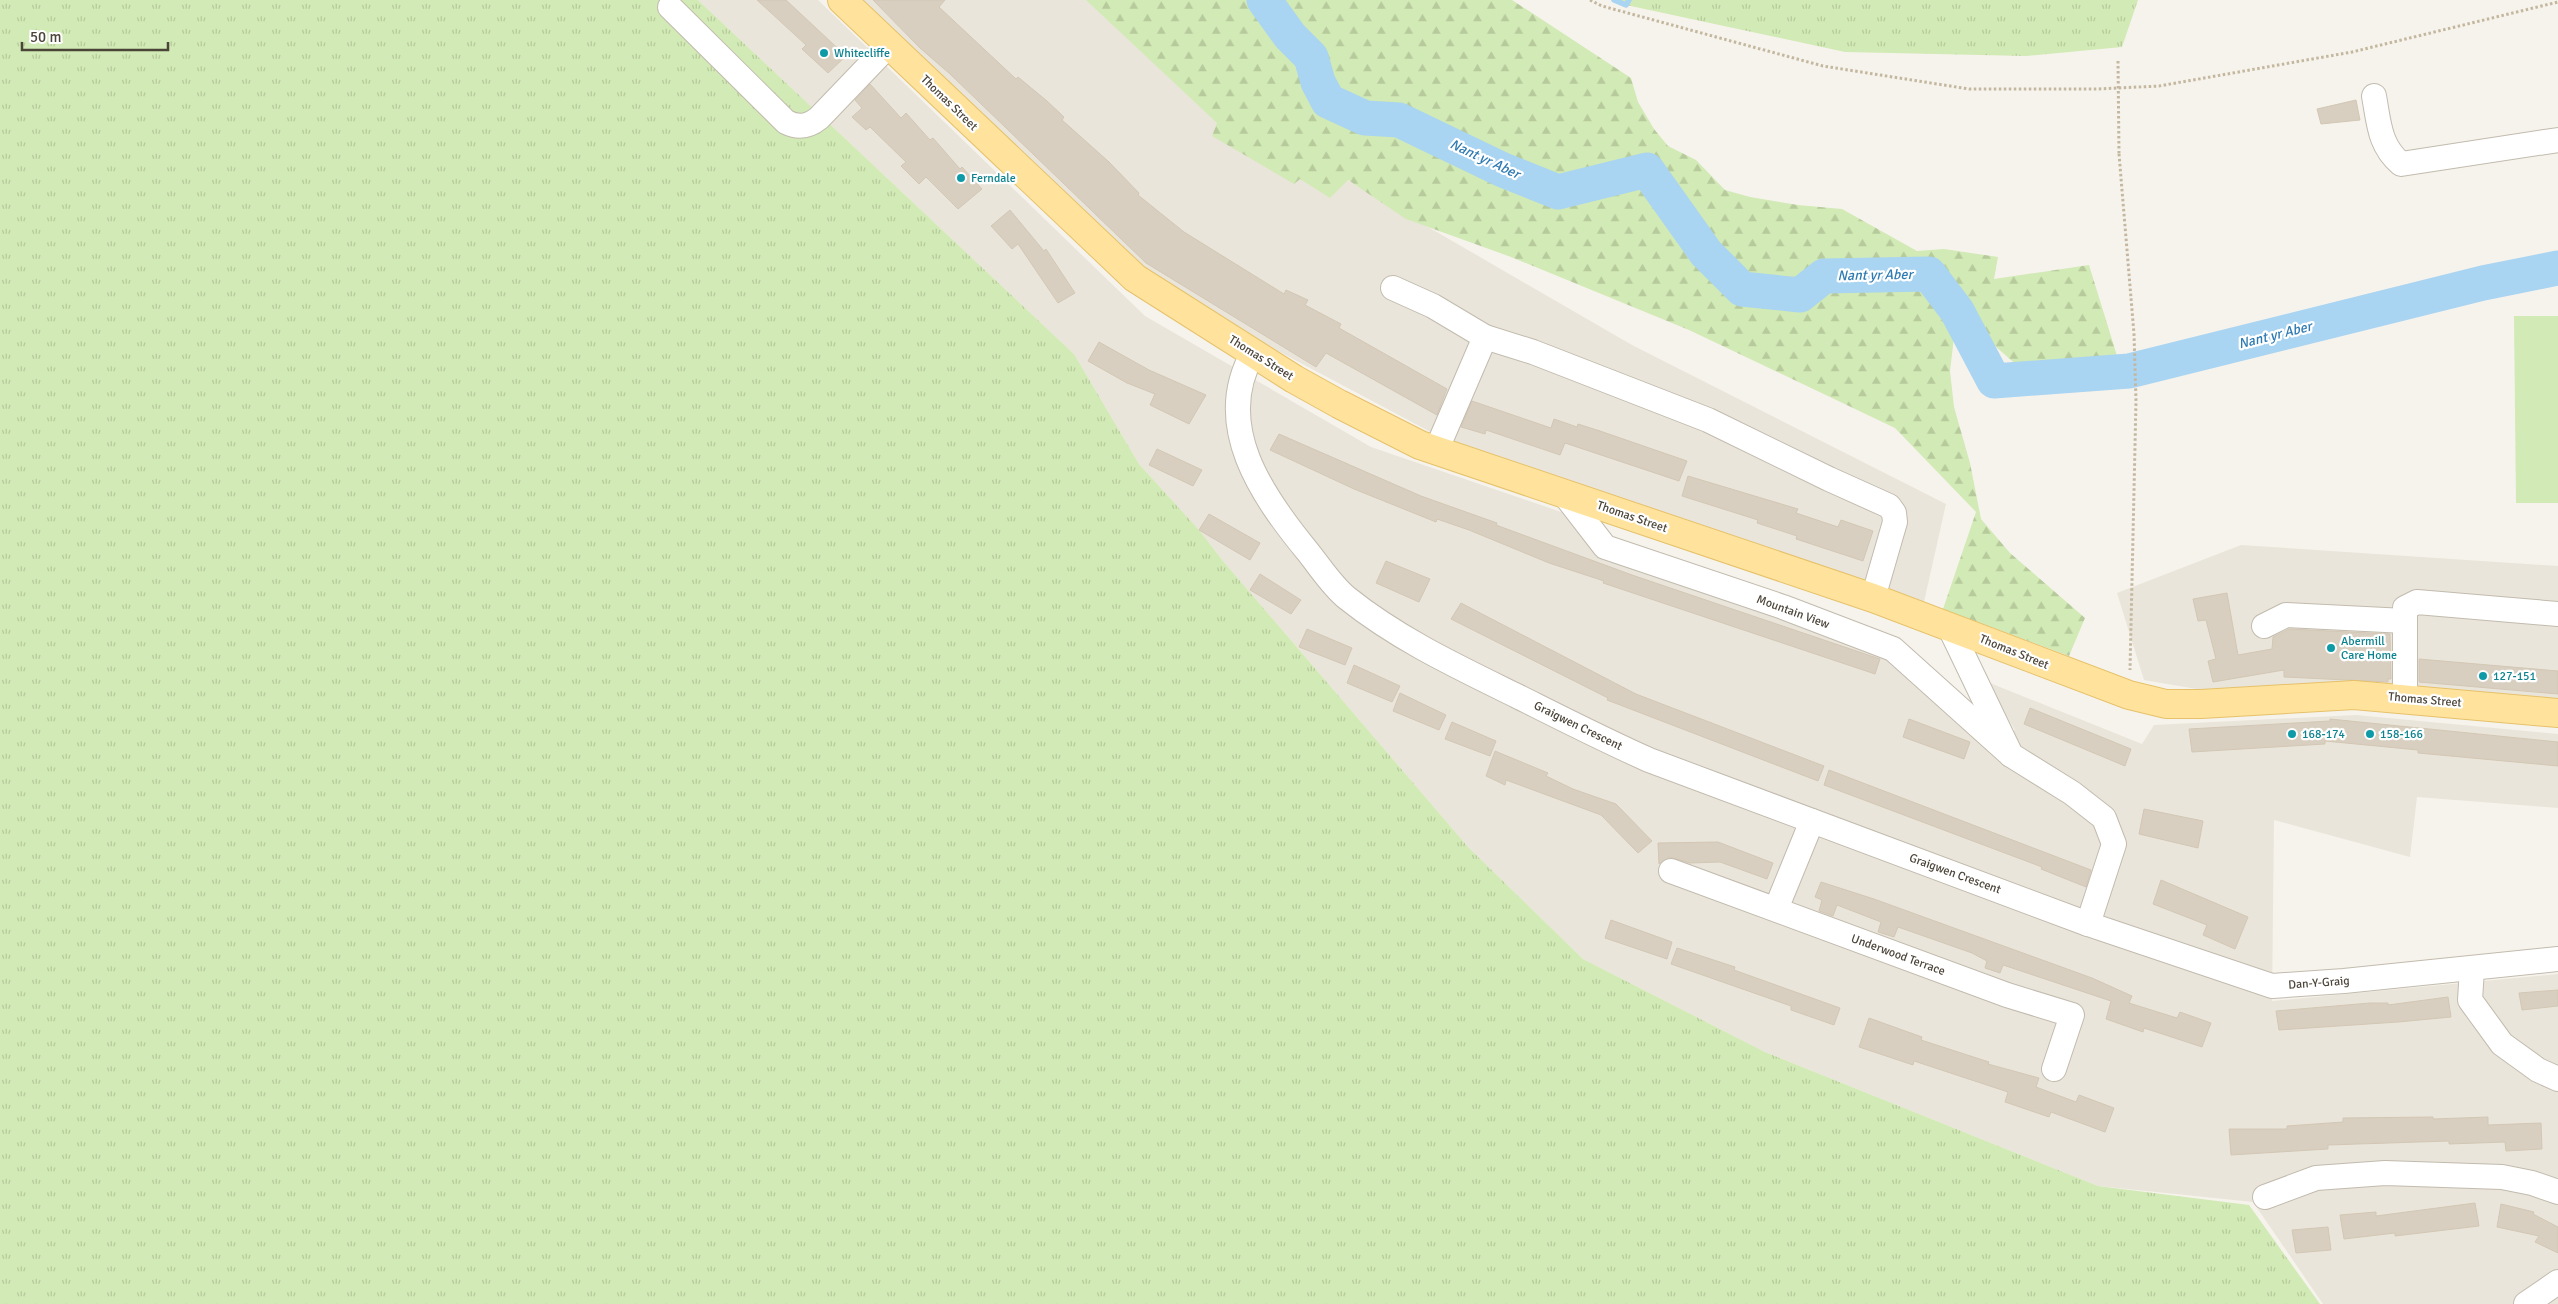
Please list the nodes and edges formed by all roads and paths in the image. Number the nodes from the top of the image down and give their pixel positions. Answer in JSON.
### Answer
{"nodes":[{"id":1,"x":842,"y":0,"type":"edge"},
{"id":2,"x":1590,"y":0,"type":"edge"},
{"id":3,"x":2558,"y":2,"type":"edge"},
{"id":4,"x":670,"y":7,"type":"dead end"},
{"id":5,"x":889,"y":45,"type":"junction"},
{"id":6,"x":2118,"y":61,"type":"dead end"},
{"id":7,"x":2374,"y":96,"type":"dead end"},
{"id":8,"x":2558,"y":140,"type":"edge"},
{"id":9,"x":1393,"y":288,"type":"dead end"},
{"id":10,"x":1485,"y":337,"type":"junction"},
{"id":11,"x":1253,"y":353,"type":"junction"},
{"id":12,"x":1436,"y":451,"type":"junction"},
{"id":13,"x":1564,"y":494,"type":"junction"},
{"id":14,"x":1873,"y":598,"type":"junction"},
{"id":15,"x":2558,"y":614,"type":"edge"},
{"id":16,"x":2405,"y":621,"type":"junction"},
{"id":17,"x":1949,"y":626,"type":"junction"},
{"id":18,"x":2264,"y":626,"type":"dead end"},
{"id":19,"x":2129,"y":696,"type":"junction"},
{"id":20,"x":2405,"y":698,"type":"junction"},
{"id":21,"x":2558,"y":713,"type":"edge"},
{"id":22,"x":2011,"y":755,"type":"junction"},
{"id":23,"x":1812,"y":821,"type":"junction"},
{"id":24,"x":1671,"y":871,"type":"dead end"},
{"id":25,"x":1776,"y":909,"type":"junction"},
{"id":26,"x":2088,"y":924,"type":"junction"},
{"id":27,"x":2558,"y":960,"type":"edge"},
{"id":28,"x":2472,"y":969,"type":"junction"},
{"id":29,"x":2054,"y":1069,"type":"dead end"},
{"id":30,"x":2558,"y":1079,"type":"edge"},
{"id":31,"x":2558,"y":1192,"type":"edge"},
{"id":32,"x":2265,"y":1197,"type":"dead end"},
{"id":33,"x":2558,"y":1282,"type":"edge"},
{"id":34,"x":2526,"y":1304,"type":"edge"}],
"edges":[{"from":1,"to":5,"type":"main road","name":"Thomas Street"},
{"from":2,"to":3,"type":"path"},
{"from":4,"to":5,"type":"street"},
{"from":5,"to":11,"type":"main road","name":"Thomas Street"},
{"from":6,"to":19,"type":"path","bridge":true},
{"from":7,"to":8,"type":"street"},
{"from":9,"to":10,"type":"street"},
{"from":10,"to":12,"type":"street"},
{"from":10,"to":14,"type":"street"},
{"from":11,"to":12,"type":"main road","name":"Thomas Street"},
{"from":11,"to":23,"type":"street","name":"Graigwen Crescent"},
{"from":12,"to":13,"type":"main road","name":"Thomas Street"},
{"from":13,"to":14,"type":"main road","name":"Thomas Street"},
{"from":13,"to":22,"type":"street","name":"Mountain View"},
{"from":14,"to":17,"type":"main road","name":"Thomas Street"},
{"from":15,"to":16,"type":"street"},
{"from":16,"to":18,"type":"street"},
{"from":16,"to":20,"type":"street"},
{"from":17,"to":19,"type":"main road","name":"Thomas Street"},
{"from":17,"to":22,"type":"street"},
{"from":19,"to":20,"type":"main road","name":"Thomas Street"},
{"from":20,"to":21,"type":"main road","name":"Thomas Street"},
{"from":22,"to":26,"type":"street","name":"Mountain View"},
{"from":23,"to":25,"type":"street"},
{"from":23,"to":26,"type":"street","name":"Graigwen Crescent"},
{"from":24,"to":25,"type":"street","name":"Underwood Terrace"},
{"from":25,"to":29,"type":"street","name":"Underwood Terrace"},
{"from":26,"to":28,"type":"street","name":"Dan-Y-Graig"},
{"from":27,"to":28,"type":"street","name":"Dan-Y-Graig"},
{"from":28,"to":30,"type":"street"},
{"from":31,"to":32,"type":"street"},
{"from":33,"to":34,"type":"street"}]}
